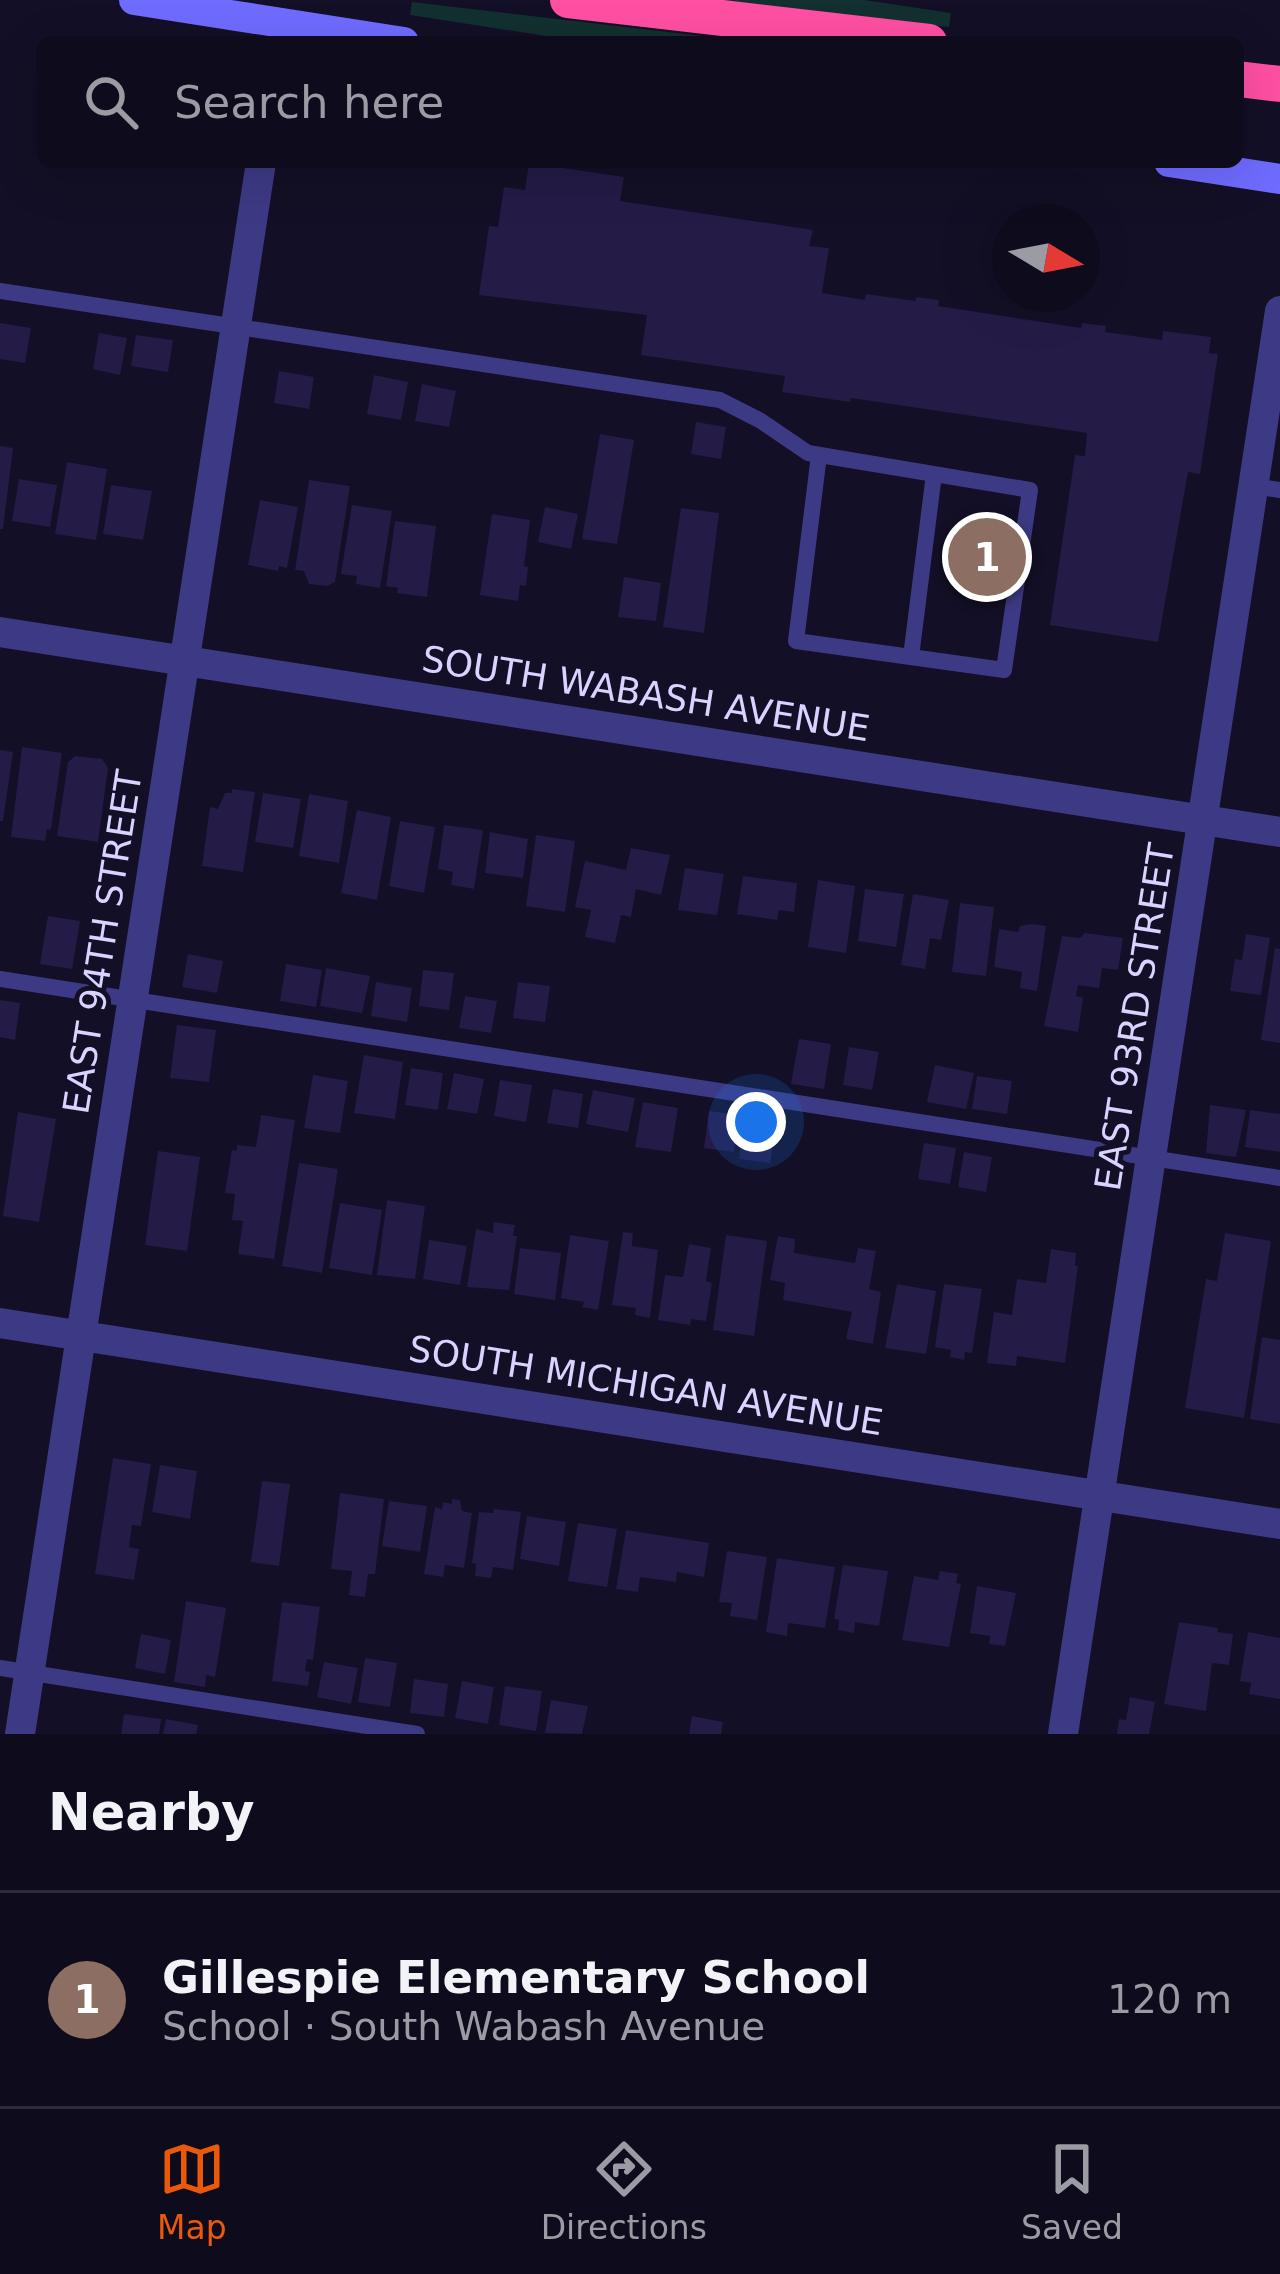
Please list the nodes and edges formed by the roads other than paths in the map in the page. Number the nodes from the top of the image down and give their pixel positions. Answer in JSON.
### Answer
{"nodes":[{"id":1,"x":134,"y":0,"type":"edge"},
{"id":2,"x":568,"y":0,"type":"edge"},
{"id":3,"x":281,"y":32,"type":"edge"},
{"id":4,"x":330,"y":36,"type":"edge"},
{"id":5,"x":877,"y":36,"type":"edge"},
{"id":6,"x":1244,"y":80,"type":"edge"},
{"id":7,"x":1280,"y":84,"type":"edge"},
{"id":8,"x":260,"y":168,"type":"edge"},
{"id":9,"x":1208,"y":168,"type":"edge"},
{"id":10,"x":1280,"y":179,"type":"edge"},
{"id":11,"x":0,"y":291,"type":"edge"},
{"id":12,"x":1280,"y":311,"type":"edge"},
{"id":13,"x":236,"y":327,"type":"junction"},
{"id":14,"x":819,"y":454,"type":"junction"},
{"id":15,"x":934,"y":474,"type":"junction"},
{"id":16,"x":1267,"y":488,"type":"edge"},
{"id":17,"x":0,"y":632,"type":"edge"},
{"id":18,"x":911,"y":657,"type":"junction"},
{"id":19,"x":185,"y":660,"type":"junction"},
{"id":20,"x":1204,"y":820,"type":"junction"},
{"id":21,"x":1280,"y":832,"type":"edge"},
{"id":22,"x":0,"y":979,"type":"edge"},
{"id":23,"x":132,"y":1000,"type":"junction"},
{"id":24,"x":1152,"y":1158,"type":"junction"},
{"id":25,"x":1280,"y":1178,"type":"edge"},
{"id":26,"x":0,"y":1323,"type":"edge"},
{"id":27,"x":81,"y":1335,"type":"junction"},
{"id":28,"x":1100,"y":1496,"type":"junction"},
{"id":29,"x":1280,"y":1524,"type":"edge"},
{"id":30,"x":15,"y":1671,"type":"edge"},
{"id":31,"x":20,"y":1734,"type":"edge"},
{"id":32,"x":417,"y":1734,"type":"edge"},
{"id":33,"x":1063,"y":1734,"type":"edge"}],
"edges":[{"from":1,"to":3,"type":"main road"},
{"from":2,"to":5,"type":"highway"},
{"from":3,"to":4,"type":"main road"},
{"from":6,"to":7,"type":"highway"},
{"from":8,"to":13,"type":"street","name":"EAST 94TH STREET"},
{"from":9,"to":10,"type":"main road"},
{"from":11,"to":13,"type":"lane"},
{"from":12,"to":16,"type":"street","name":"EAST 93RD STREET"},
{"from":13,"to":14,"type":"lane"},
{"from":13,"to":19,"type":"street","name":"EAST 94TH STREET"},
{"from":14,"to":15,"type":"lane"},
{"from":14,"to":18,"type":"lane"},
{"from":15,"to":18,"type":"lane"},
{"from":15,"to":18,"type":"lane"},
{"from":16,"to":20,"type":"street","name":"EAST 93RD STREET"},
{"from":17,"to":19,"type":"street","name":"SOUTH WABASH AVENUE"},
{"from":19,"to":20,"type":"street","name":"SOUTH WABASH AVENUE"},
{"from":19,"to":23,"type":"street","name":"EAST 94TH STREET"},
{"from":20,"to":21,"type":"street","name":"SOUTH WABASH AVENUE"},
{"from":20,"to":24,"type":"street","name":"EAST 93RD STREET"},
{"from":22,"to":23,"type":"lane"},
{"from":23,"to":24,"type":"lane"},
{"from":23,"to":27,"type":"street","name":"EAST 94TH STREET"},
{"from":24,"to":25,"type":"lane"},
{"from":24,"to":28,"type":"street","name":"EAST 93RD STREET"},
{"from":26,"to":27,"type":"street","name":"SOUTH MICHIGAN AVENUE"},
{"from":27,"to":28,"type":"street","name":"SOUTH MICHIGAN AVENUE"},
{"from":27,"to":30,"type":"street","name":"EAST 94TH STREET"},
{"from":28,"to":29,"type":"street","name":"SOUTH MICHIGAN AVENUE"},
{"from":28,"to":33,"type":"street","name":"EAST 93RD STREET"},
{"from":30,"to":31,"type":"street","name":"EAST 94TH STREET"},
{"from":30,"to":32,"type":"lane"}]}
